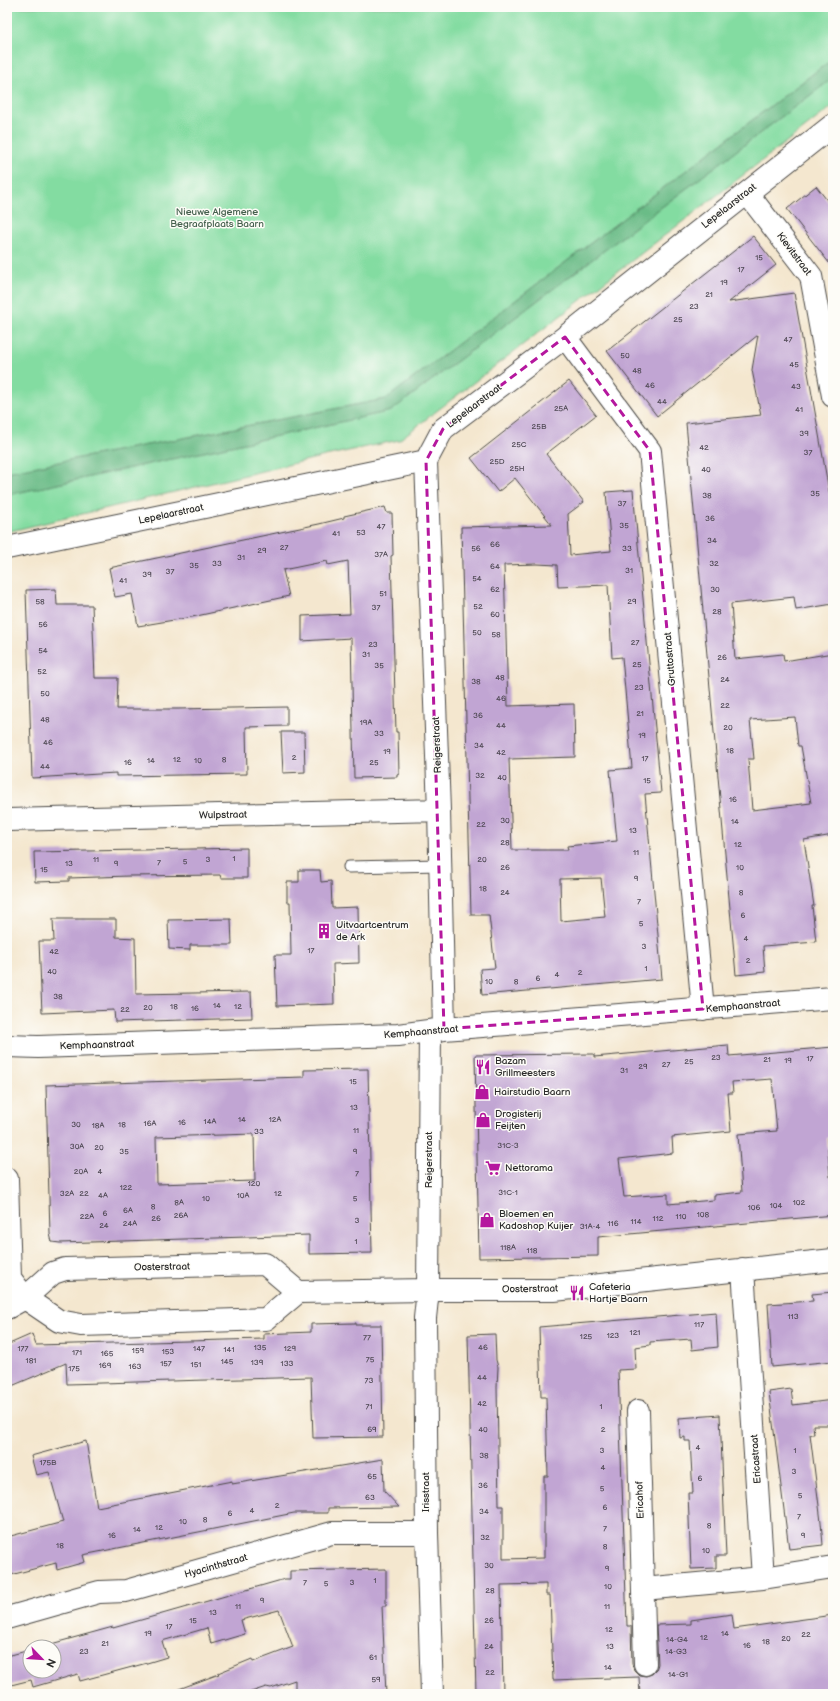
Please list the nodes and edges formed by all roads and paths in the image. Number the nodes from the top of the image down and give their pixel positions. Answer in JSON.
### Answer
{"nodes":[{"id":1,"x":833,"y":125,"type":"edge"},
{"id":2,"x":746,"y":193,"type":"junction"},
{"id":3,"x":564,"y":337,"type":"junction"},
{"id":4,"x":833,"y":396,"type":"edge"},
{"id":5,"x":426,"y":461,"type":"junction"},
{"id":6,"x":7,"y":548,"type":"edge"},
{"id":7,"x":439,"y":810,"type":"junction"},
{"id":8,"x":7,"y":820,"type":"edge"},
{"id":9,"x":440,"y":866,"type":"junction"},
{"id":10,"x":348,"y":867,"type":"dead end"},
{"id":11,"x":833,"y":998,"type":"edge"},
{"id":12,"x":703,"y":1009,"type":"junction"},
{"id":13,"x":437,"y":1030,"type":"junction"},
{"id":14,"x":7,"y":1046,"type":"edge"},
{"id":15,"x":7,"y":1179,"type":"edge"},
{"id":16,"x":833,"y":1260,"type":"edge"},
{"id":17,"x":743,"y":1269,"type":"junction"},
{"id":18,"x":428,"y":1290,"type":"junction"},
{"id":19,"x":298,"y":1292,"type":"junction"},
{"id":20,"x":16,"y":1303,"type":"edge"},
{"id":21,"x":638,"y":1411,"type":"dead end"},
{"id":22,"x":427,"y":1533,"type":"junction"},
{"id":23,"x":833,"y":1567,"type":"edge"},
{"id":24,"x":763,"y":1578,"type":"junction"},
{"id":25,"x":643,"y":1589,"type":"junction"},
{"id":26,"x":7,"y":1618,"type":"edge"},
{"id":27,"x":645,"y":1664,"type":"dead end"},
{"id":28,"x":432,"y":1694,"type":"edge"}],
"edges":[{"from":1,"to":2,"type":"street","name":"Lepelaarstraat"},
{"from":2,"to":3,"type":"street","name":"Lepelaarstraat"},
{"from":2,"to":4,"type":"street","name":"Kievitstraat"},
{"from":3,"to":5,"type":"street","name":"Lepelaarstraat"},
{"from":3,"to":12,"type":"street","name":"Gruttostraat"},
{"from":5,"to":6,"type":"street","name":"Lepelaarstraat"},
{"from":5,"to":7,"type":"street","name":"Reigerstraat"},
{"from":7,"to":8,"type":"street","name":"Wulpstraat"},
{"from":7,"to":9,"type":"street","name":"Reigerstraat"},
{"from":9,"to":10,"type":"lane"},
{"from":9,"to":13,"type":"street","name":"Reigerstraat"},
{"from":11,"to":12,"type":"street","name":"Kemphaanstraat"},
{"from":12,"to":13,"type":"street","name":"Kemphaanstraat"},
{"from":13,"to":14,"type":"street","name":"Kemphaanstraat"},
{"from":13,"to":18,"type":"street","name":"Reigerstraat"},
{"from":15,"to":20,"type":"street"},
{"from":16,"to":17,"type":"street","name":"Oosterstraat"},
{"from":17,"to":18,"type":"street","name":"Oosterstraat"},
{"from":17,"to":24,"type":"street","name":"Ericastraat"},
{"from":18,"to":19,"type":"street","name":"Oosterstraat"},
{"from":18,"to":22,"type":"street","name":"Irisstraat"},
{"from":19,"to":20,"type":"street"},
{"from":19,"to":20,"type":"street","name":"Oosterstraat"},
{"from":21,"to":25,"type":"street","name":"Ericahof"},
{"from":22,"to":26,"type":"street","name":"Hyacinthstraat"},
{"from":22,"to":28,"type":"street","name":"Irisstraat"},
{"from":23,"to":24,"type":"street"},
{"from":24,"to":25,"type":"street"},
{"from":25,"to":27,"type":"street","name":"Ericahof"}]}
